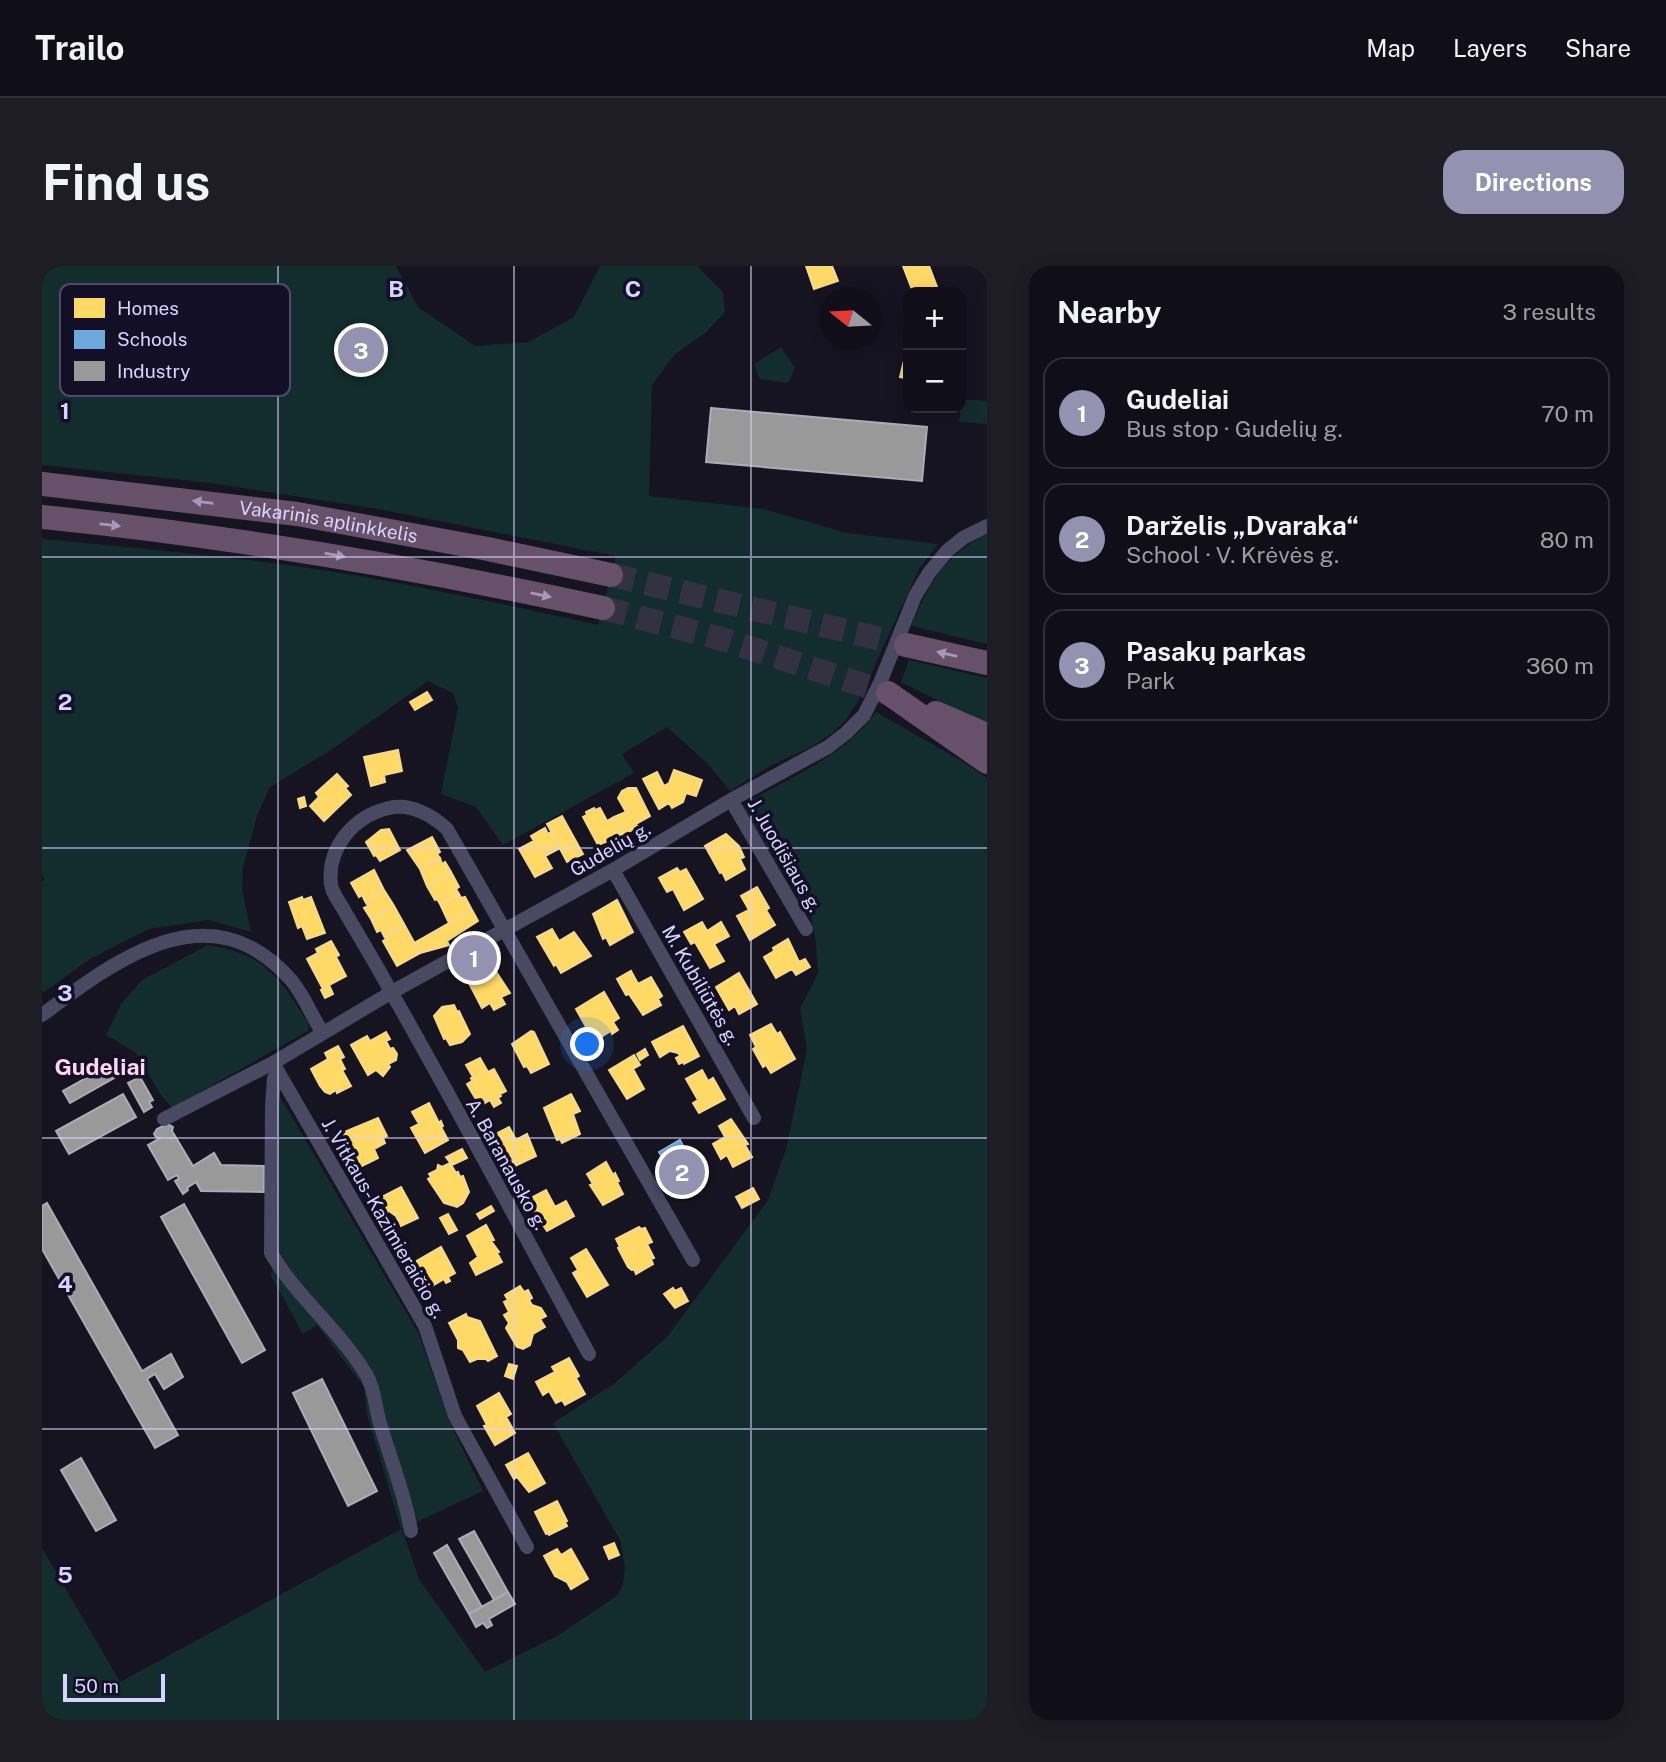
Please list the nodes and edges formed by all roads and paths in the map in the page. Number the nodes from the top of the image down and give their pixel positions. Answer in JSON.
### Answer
{"nodes":[{"id":1,"x":42,"y":484,"type":"edge"},
{"id":2,"x":42,"y":517,"type":"edge"},
{"id":3,"x":987,"y":526,"type":"edge"},
{"id":4,"x":611,"y":575,"type":"tunnel mouth"},
{"id":5,"x":603,"y":608,"type":"tunnel mouth"},
{"id":6,"x":906,"y":645,"type":"tunnel mouth"},
{"id":7,"x":987,"y":663,"type":"edge"},
{"id":8,"x":987,"y":735,"type":"edge"},
{"id":9,"x":987,"y":762,"type":"edge"},
{"id":10,"x":731,"y":800,"type":"junction"},
{"id":11,"x":613,"y":870,"type":"junction"},
{"id":12,"x":505,"y":928,"type":"junction"},
{"id":13,"x":806,"y":929,"type":"dead end"},
{"id":14,"x":392,"y":992,"type":"junction"},
{"id":15,"x":42,"y":1015,"type":"edge"},
{"id":16,"x":322,"y":1032,"type":"junction"},
{"id":17,"x":276,"y":1068,"type":"junction"},
{"id":18,"x":754,"y":1118,"type":"dead end"},
{"id":19,"x":164,"y":1119,"type":"dead end"},
{"id":20,"x":693,"y":1259,"type":"dead end"},
{"id":21,"x":589,"y":1354,"type":"dead end"},
{"id":22,"x":411,"y":1531,"type":"dead end"},
{"id":23,"x":527,"y":1547,"type":"dead end"}],
"edges":[{"from":4,"to":1,"type":"highway","name":"Vakarinis aplinkkelis","one_way":true},
{"from":2,"to":5,"type":"highway","name":"Vakarinis aplinkkelis","one_way":true},
{"from":3,"to":10,"type":"street","name":"Gudelių g."},
{"from":7,"to":6,"type":"highway","one_way":true},
{"from":8,"to":9,"type":"highway"},
{"from":10,"to":11,"type":"street","name":"Gudelių g."},
{"from":10,"to":13,"type":"street","name":"J. Juodišiaus g."},
{"from":11,"to":12,"type":"street","name":"Gudelių g."},
{"from":11,"to":18,"type":"street","name":"M. Kubiliūtės g."},
{"from":12,"to":14,"type":"street","name":"Gudelių g."},
{"from":12,"to":14,"type":"street","name":"A. Baranausko g."},
{"from":12,"to":20,"type":"street","name":"A. Baranausko g."},
{"from":14,"to":16,"type":"street","name":"Gudelių g."},
{"from":14,"to":21,"type":"street","name":"A. Baranausko g."},
{"from":15,"to":16,"type":"street"},
{"from":16,"to":17,"type":"street","name":"Gudelių g."},
{"from":17,"to":19,"type":"street","name":"Gudelių g."},
{"from":17,"to":22,"type":"street"},
{"from":17,"to":23,"type":"street","name":"J. Vitkaus-Kazimieraičio g."}]}
